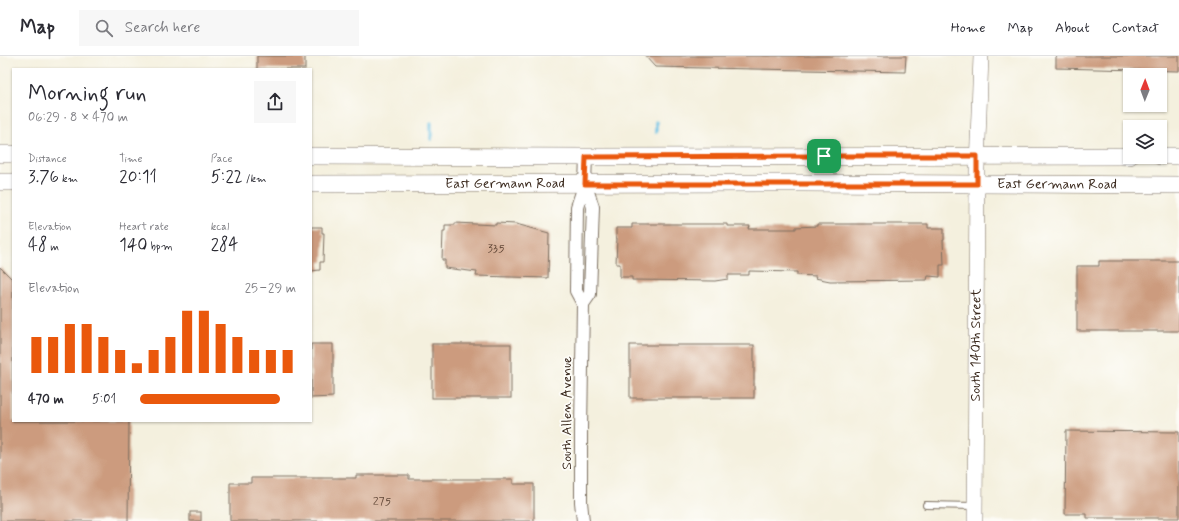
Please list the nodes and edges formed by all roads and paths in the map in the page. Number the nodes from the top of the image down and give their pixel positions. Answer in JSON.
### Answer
{"nodes":[{"id":1,"x":981,"y":56,"type":"edge"},
{"id":2,"x":0,"y":154,"type":"edge"},
{"id":3,"x":12,"y":154,"type":"edge"},
{"id":4,"x":312,"y":156,"type":"edge"},
{"id":5,"x":1167,"y":156,"type":"edge"},
{"id":6,"x":1179,"y":156,"type":"edge"},
{"id":7,"x":586,"y":157,"type":"junction"},
{"id":8,"x":1123,"y":157,"type":"edge"},
{"id":9,"x":977,"y":169,"type":"junction"},
{"id":10,"x":0,"y":182,"type":"edge"},
{"id":11,"x":12,"y":182,"type":"edge"},
{"id":12,"x":312,"y":184,"type":"edge"},
{"id":13,"x":585,"y":184,"type":"junction"},
{"id":14,"x":1179,"y":185,"type":"edge"},
{"id":15,"x":926,"y":505,"type":"dead end"},
{"id":16,"x":975,"y":506,"type":"junction"},
{"id":17,"x":583,"y":521,"type":"edge"},
{"id":18,"x":975,"y":521,"type":"edge"}],
"edges":[{"from":1,"to":9,"type":"street","name":"South 140th Street"},
{"from":2,"to":3,"type":"main road"},
{"from":4,"to":7,"type":"main road","name":"East Germann Road"},
{"from":5,"to":6,"type":"main road"},
{"from":7,"to":9,"type":"main road","name":"East Germann Road"},
{"from":7,"to":13,"type":"street","name":"South Allen Avenue"},
{"from":8,"to":9,"type":"main road","name":"East Germann Road"},
{"from":9,"to":13,"type":"main road","name":"East Germann Road"},
{"from":9,"to":14,"type":"main road","name":"East Germann Road"},
{"from":9,"to":16,"type":"street","name":"South 140th Street"},
{"from":10,"to":11,"type":"main road"},
{"from":12,"to":13,"type":"main road","name":"East Germann Road"},
{"from":13,"to":17,"type":"street","name":"South Allen Avenue"},
{"from":15,"to":16,"type":"lane"},
{"from":16,"to":18,"type":"street","name":"South 140th Street"}]}
